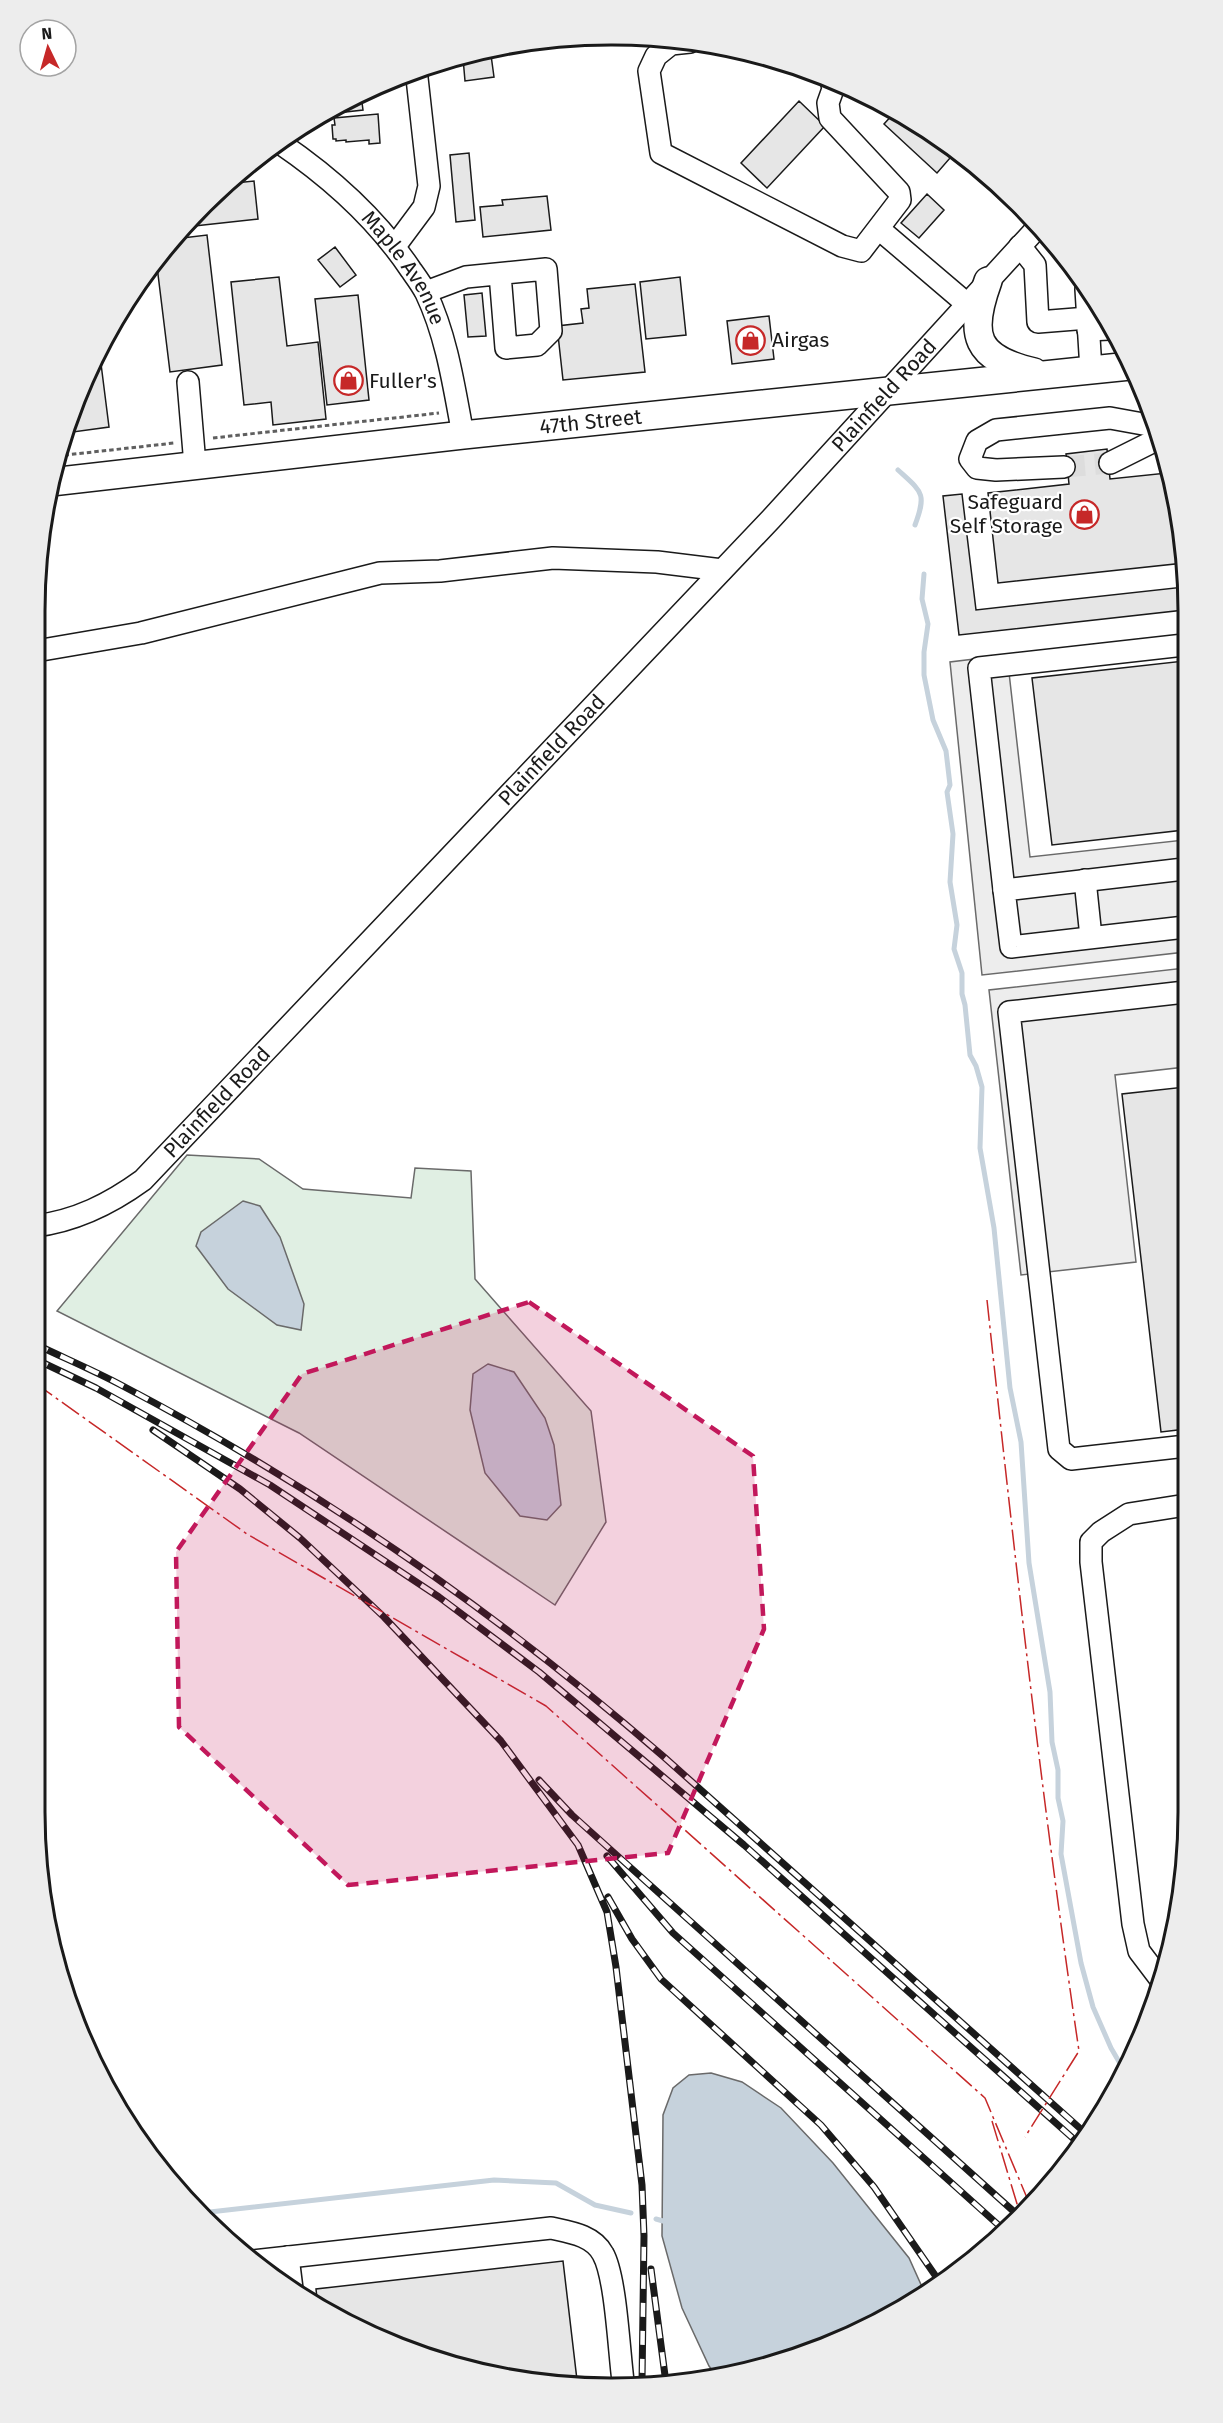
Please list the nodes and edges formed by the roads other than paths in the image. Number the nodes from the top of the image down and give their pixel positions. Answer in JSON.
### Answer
{"nodes":[{"id":1,"x":666,"y":48,"type":"edge"},
{"id":2,"x":417,"y":80,"type":"edge"},
{"id":3,"x":833,"y":90,"type":"edge"},
{"id":4,"x":287,"y":148,"type":"edge"},
{"id":5,"x":879,"y":229,"type":"junction"},
{"id":6,"x":1032,"y":233,"type":"edge"},
{"id":7,"x":395,"y":246,"type":"junction"},
{"id":8,"x":1020,"y":246,"type":"junction"},
{"id":9,"x":500,"y":274,"type":"dead end"},
{"id":10,"x":988,"y":281,"type":"junction"},
{"id":11,"x":426,"y":292,"type":"junction"},
{"id":12,"x":967,"y":304,"type":"junction"},
{"id":13,"x":1091,"y":310,"type":"edge"},
{"id":14,"x":1095,"y":326,"type":"edge"},
{"id":15,"x":1123,"y":367,"type":"edge"},
{"id":16,"x":1091,"y":370,"type":"junction"},
{"id":17,"x":1044,"y":374,"type":"junction"},
{"id":18,"x":188,"y":382,"type":"dead end"},
{"id":19,"x":887,"y":391,"type":"junction"},
{"id":20,"x":461,"y":423,"type":"junction"},
{"id":21,"x":1146,"y":425,"type":"edge"},
{"id":22,"x":1152,"y":442,"type":"edge"},
{"id":23,"x":194,"y":453,"type":"junction"},
{"id":24,"x":1110,"y":463,"type":"tunnel mouth"},
{"id":25,"x":1064,"y":467,"type":"tunnel mouth"},
{"id":26,"x":61,"y":480,"type":"edge"},
{"id":27,"x":722,"y":570,"type":"junction"},
{"id":28,"x":1178,"y":646,"type":"edge"},
{"id":29,"x":45,"y":649,"type":"edge"},
{"id":30,"x":1178,"y":870,"type":"edge"},
{"id":31,"x":1085,"y":880,"type":"junction"},
{"id":32,"x":1004,"y":890,"type":"junction"},
{"id":33,"x":1178,"y":928,"type":"edge"},
{"id":34,"x":1091,"y":938,"type":"junction"},
{"id":35,"x":1178,"y":993,"type":"edge"},
{"id":36,"x":45,"y":1225,"type":"edge"},
{"id":37,"x":1178,"y":1447,"type":"edge"},
{"id":38,"x":1178,"y":1506,"type":"edge"},
{"id":39,"x":1155,"y":1972,"type":"edge"},
{"id":40,"x":288,"y":2257,"type":"junction"},
{"id":41,"x":265,"y":2260,"type":"edge"},
{"id":42,"x":291,"y":2278,"type":"edge"},
{"id":43,"x":623,"y":2378,"type":"edge"}],
"edges":[{"from":1,"to":5,"type":"street"},
{"from":2,"to":7,"type":"street"},
{"from":3,"to":5,"type":"street"},
{"from":4,"to":7,"type":"street","name":"Maple Avenue"},
{"from":5,"to":12,"type":"street"},
{"from":6,"to":8,"type":"street","name":"Plainfield Road"},
{"from":7,"to":11,"type":"street","name":"Maple Avenue"},
{"from":8,"to":10,"type":"street","name":"Plainfield Road"},
{"from":8,"to":14,"type":"street"},
{"from":9,"to":11,"type":"street"},
{"from":10,"to":12,"type":"street","name":"Plainfield Road"},
{"from":10,"to":17,"type":"main road"},
{"from":11,"to":20,"type":"street","name":"Maple Avenue"},
{"from":12,"to":19,"type":"street","name":"Plainfield Road"},
{"from":13,"to":14,"type":"street"},
{"from":14,"to":16,"type":"street"},
{"from":15,"to":16,"type":"main road","name":"47th Street"},
{"from":16,"to":17,"type":"main road","name":"47th Street"},
{"from":17,"to":19,"type":"main road","name":"47th Street"},
{"from":18,"to":23,"type":"street"},
{"from":19,"to":20,"type":"main road","name":"47th Street"},
{"from":19,"to":27,"type":"street","name":"Plainfield Road"},
{"from":20,"to":23,"type":"main road","name":"47th Street"},
{"from":21,"to":25,"type":"street"},
{"from":22,"to":24,"type":"street"},
{"from":23,"to":26,"type":"main road","name":"47th Street"},
{"from":27,"to":29,"type":"street"},
{"from":27,"to":36,"type":"street","name":"Plainfield Road"},
{"from":28,"to":32,"type":"street"},
{"from":30,"to":31,"type":"street"},
{"from":31,"to":32,"type":"street"},
{"from":31,"to":34,"type":"street"},
{"from":32,"to":34,"type":"street"},
{"from":33,"to":34,"type":"street"},
{"from":35,"to":37,"type":"street"},
{"from":38,"to":39,"type":"street"},
{"from":40,"to":41,"type":"street"},
{"from":40,"to":42,"type":"street"},
{"from":40,"to":43,"type":"street"}]}
